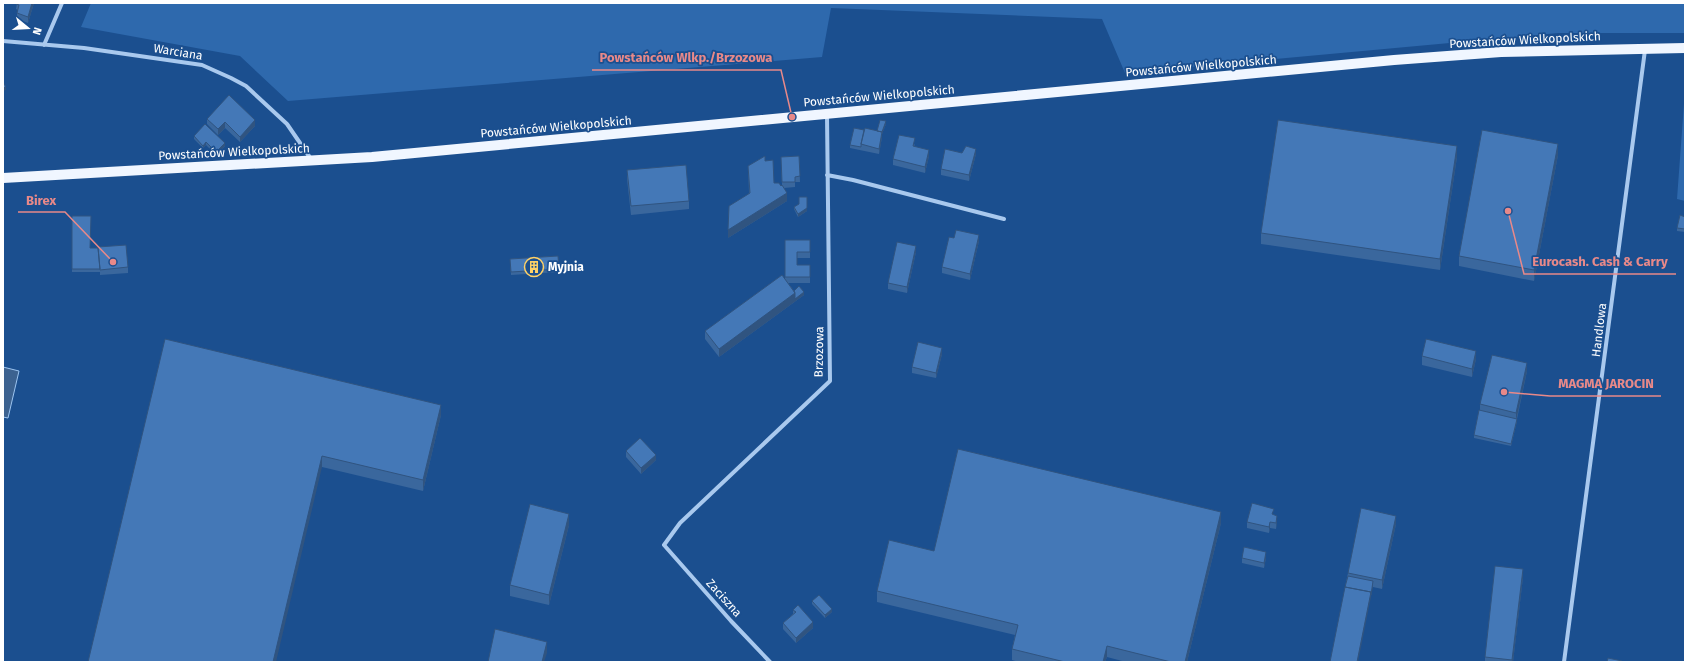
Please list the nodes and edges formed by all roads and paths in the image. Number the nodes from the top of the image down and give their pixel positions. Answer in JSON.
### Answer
{"nodes":[{"id":1,"x":62,"y":3,"type":"edge"},
{"id":2,"x":3,"y":41,"type":"edge"},
{"id":3,"x":44,"y":45,"type":"junction"},
{"id":4,"x":1645,"y":48,"type":"junction"},
{"id":5,"x":1685,"y":48,"type":"edge"},
{"id":6,"x":827,"y":114,"type":"junction"},
{"id":7,"x":313,"y":161,"type":"junction"},
{"id":8,"x":827,"y":175,"type":"junction"},
{"id":9,"x":3,"y":178,"type":"edge"},
{"id":10,"x":1004,"y":219,"type":"dead end"},
{"id":11,"x":664,"y":545,"type":"joint"},
{"id":12,"x":770,"y":662,"type":"edge"},
{"id":13,"x":1564,"y":662,"type":"edge"}],
"edges":[{"from":1,"to":3,"type":"street"},
{"from":2,"to":3,"type":"street","name":"Warciana"},
{"from":3,"to":7,"type":"street","name":"Warciana"},
{"from":4,"to":5,"type":"main road","name":"Powstańców Wielkopolskich"},
{"from":4,"to":6,"type":"main road","name":"Powstańców Wielkopolskich"},
{"from":4,"to":13,"type":"street","name":"Handlowa"},
{"from":6,"to":7,"type":"main road","name":"Powstańców Wielkopolskich"},
{"from":6,"to":8,"type":"street","name":"Brzozowa"},
{"from":7,"to":9,"type":"main road","name":"Powstańców Wielkopolskich"},
{"from":8,"to":10,"type":"street"},
{"from":8,"to":11,"type":"street","name":"Brzozowa"},
{"from":11,"to":12,"type":"street","name":"Zaciszna"}]}
